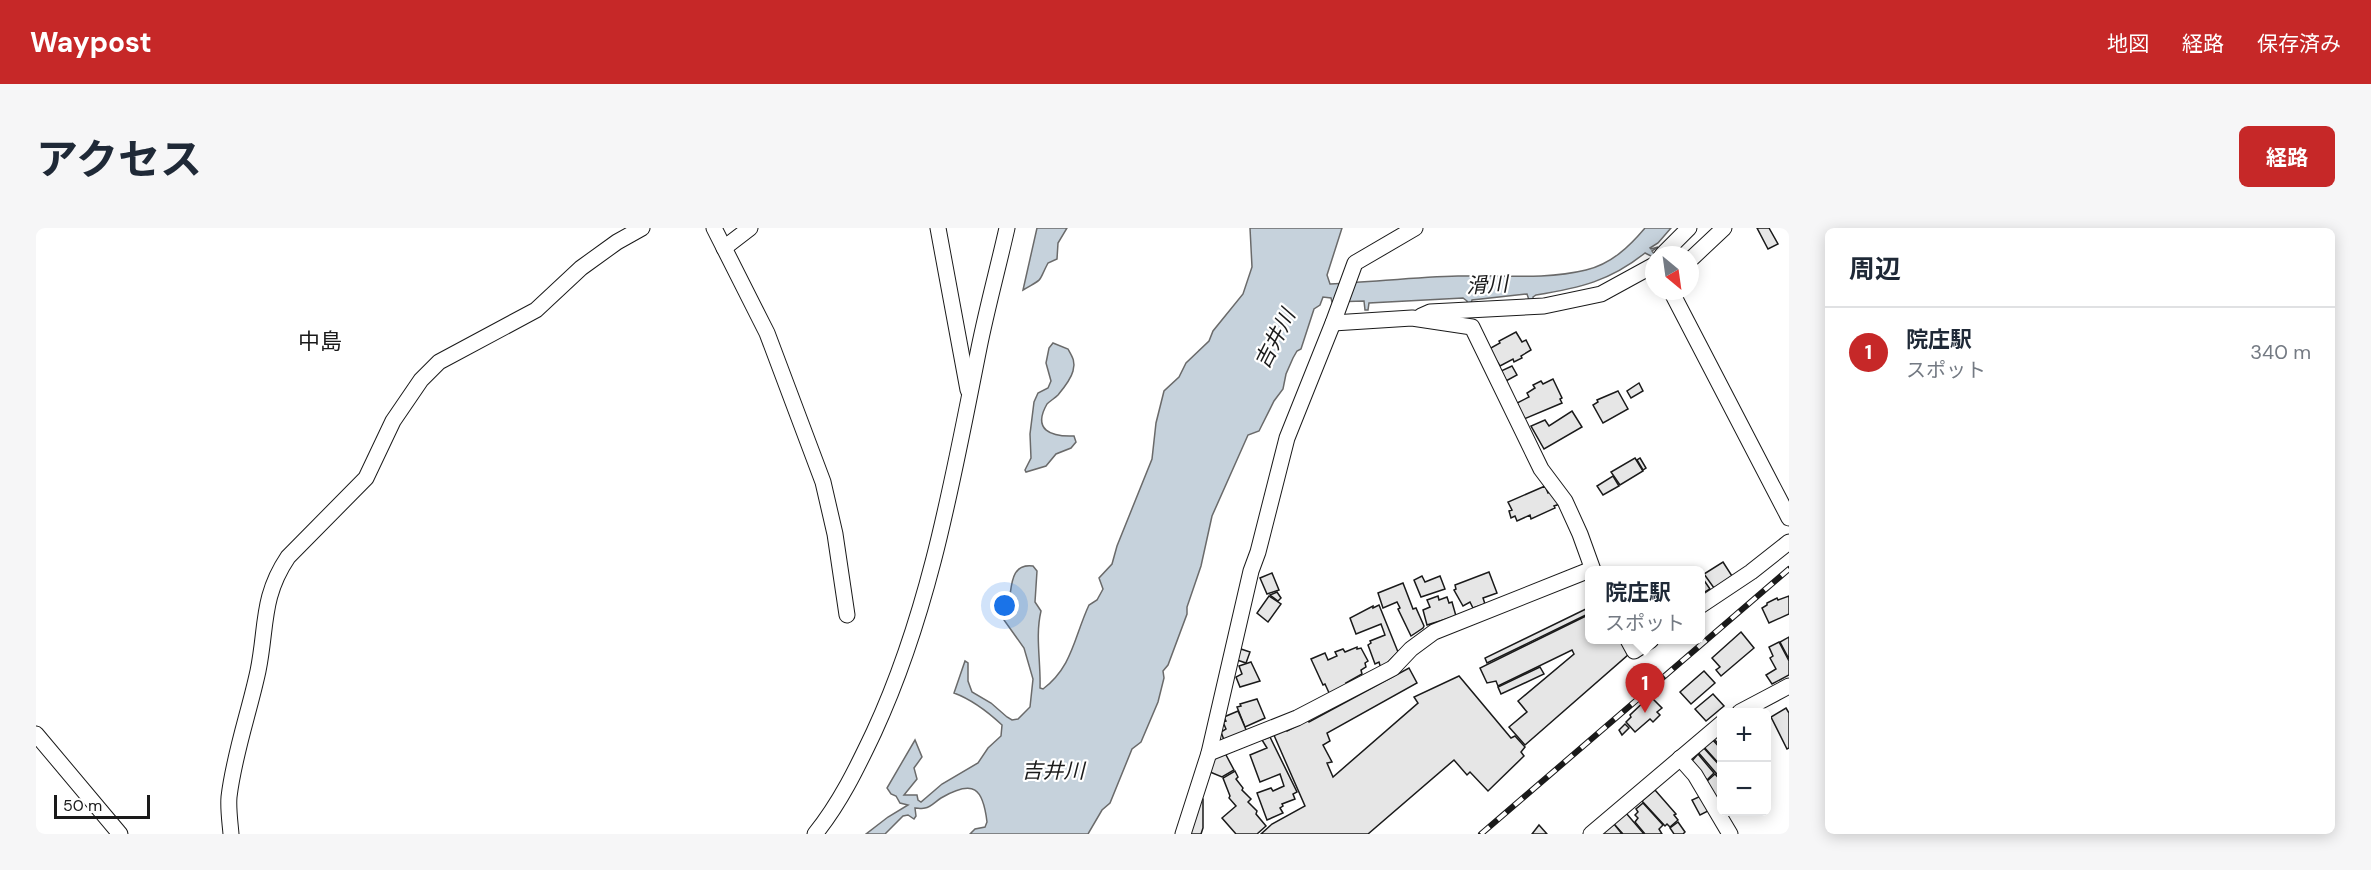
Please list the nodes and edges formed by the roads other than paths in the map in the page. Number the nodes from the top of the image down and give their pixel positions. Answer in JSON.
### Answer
{"nodes":[{"id":1,"x":642,"y":228,"type":"edge"},
{"id":2,"x":714,"y":228,"type":"edge"},
{"id":3,"x":750,"y":228,"type":"edge"},
{"id":4,"x":939,"y":228,"type":"edge"},
{"id":5,"x":1007,"y":228,"type":"edge"},
{"id":6,"x":1415,"y":228,"type":"edge"},
{"id":7,"x":1689,"y":228,"type":"edge"},
{"id":8,"x":1724,"y":228,"type":"edge"},
{"id":9,"x":1671,"y":246,"type":"edge"},
{"id":10,"x":724,"y":248,"type":"junction"},
{"id":11,"x":1699,"y":252,"type":"edge"},
{"id":12,"x":1645,"y":270,"type":"edge"},
{"id":13,"x":1676,"y":300,"type":"edge"},
{"id":14,"x":1336,"y":317,"type":"junction"},
{"id":15,"x":1412,"y":318,"type":"junction"},
{"id":16,"x":969,"y":399,"type":"junction"},
{"id":17,"x":1789,"y":518,"type":"edge"},
{"id":18,"x":1789,"y":542,"type":"edge"},
{"id":19,"x":1592,"y":566,"type":"edge"},
{"id":20,"x":1585,"y":573,"type":"edge"},
{"id":21,"x":1705,"y":603,"type":"edge"},
{"id":22,"x":848,"y":615,"type":"dead end"},
{"id":23,"x":1630,"y":644,"type":"edge"},
{"id":24,"x":1644,"y":644,"type":"edge"},
{"id":25,"x":1789,"y":686,"type":"edge"},
{"id":26,"x":1748,"y":708,"type":"edge"},
{"id":27,"x":1717,"y":727,"type":"edge"},
{"id":28,"x":36,"y":735,"type":"edge"},
{"id":29,"x":1209,"y":753,"type":"junction"},
{"id":30,"x":1680,"y":758,"type":"junction"},
{"id":31,"x":116,"y":833,"type":"edge"},
{"id":32,"x":231,"y":834,"type":"edge"},
{"id":33,"x":814,"y":834,"type":"edge"},
{"id":34,"x":1183,"y":834,"type":"edge"},
{"id":35,"x":1591,"y":834,"type":"edge"},
{"id":36,"x":1730,"y":834,"type":"edge"}],
"edges":[{"from":1,"to":32,"type":"street"},
{"from":2,"to":10,"type":"street"},
{"from":3,"to":10,"type":"street"},
{"from":4,"to":16,"type":"street"},
{"from":5,"to":16,"type":"street"},
{"from":6,"to":14,"type":"street"},
{"from":7,"to":9,"type":"street"},
{"from":8,"to":11,"type":"street"},
{"from":10,"to":22,"type":"street"},
{"from":12,"to":15,"type":"street"},
{"from":13,"to":17,"type":"street"},
{"from":14,"to":15,"type":"street"},
{"from":14,"to":29,"type":"street"},
{"from":15,"to":19,"type":"street"},
{"from":16,"to":33,"type":"street"},
{"from":18,"to":21,"type":"street"},
{"from":20,"to":29,"type":"street"},
{"from":23,"to":24,"type":"street"},
{"from":25,"to":26,"type":"street"},
{"from":27,"to":30,"type":"street"},
{"from":28,"to":31,"type":"street"},
{"from":29,"to":34,"type":"street"},
{"from":30,"to":35,"type":"street"},
{"from":30,"to":36,"type":"street"}]}
